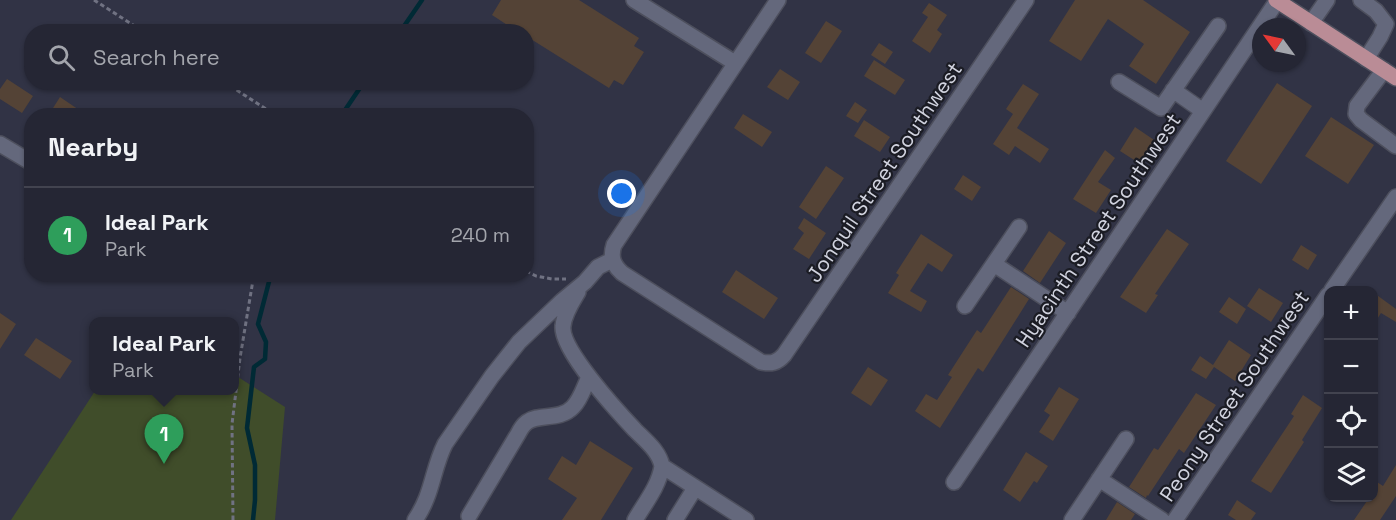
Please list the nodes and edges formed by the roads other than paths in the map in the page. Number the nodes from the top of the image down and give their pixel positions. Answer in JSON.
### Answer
{"nodes":[{"id":1,"x":634,"y":0,"type":"edge"},
{"id":2,"x":655,"y":0,"type":"edge"},
{"id":3,"x":778,"y":0,"type":"edge"},
{"id":4,"x":1026,"y":0,"type":"edge"},
{"id":5,"x":1276,"y":0,"type":"edge"},
{"id":6,"x":1327,"y":0,"type":"edge"},
{"id":7,"x":1361,"y":0,"type":"edge"},
{"id":8,"x":1311,"y":23,"type":"junction"},
{"id":9,"x":1218,"y":26,"type":"dead end"},
{"id":10,"x":685,"y":32,"type":"junction"},
{"id":11,"x":1366,"y":59,"type":"junction"},
{"id":12,"x":735,"y":63,"type":"junction"},
{"id":13,"x":1393,"y":76,"type":"edge"},
{"id":14,"x":1119,"y":82,"type":"dead end"},
{"id":15,"x":1173,"y":90,"type":"junction"},
{"id":16,"x":1203,"y":111,"type":"junction"},
{"id":17,"x":0,"y":144,"type":"edge"},
{"id":18,"x":1396,"y":146,"type":"edge"},
{"id":19,"x":24,"y":158,"type":"edge"},
{"id":20,"x":1396,"y":197,"type":"edge"},
{"id":21,"x":1019,"y":227,"type":"dead end"},
{"id":22,"x":613,"y":253,"type":"junction"},
{"id":23,"x":994,"y":264,"type":"junction"},
{"id":24,"x":585,"y":282,"type":"junction"},
{"id":25,"x":1335,"y":286,"type":"edge"},
{"id":26,"x":1324,"y":302,"type":"edge"},
{"id":27,"x":965,"y":306,"type":"dead end"},
{"id":28,"x":1068,"y":312,"type":"junction"},
{"id":29,"x":589,"y":377,"type":"junction"},
{"id":30,"x":1126,"y":439,"type":"dead end"},
{"id":31,"x":662,"y":466,"type":"junction"},
{"id":32,"x":1099,"y":479,"type":"junction"},
{"id":33,"x":954,"y":482,"type":"dead end"},
{"id":34,"x":695,"y":488,"type":"junction"},
{"id":35,"x":470,"y":516,"type":"dead end"},
{"id":36,"x":415,"y":520,"type":"edge"},
{"id":37,"x":635,"y":520,"type":"edge"},
{"id":38,"x":675,"y":520,"type":"edge"},
{"id":39,"x":746,"y":520,"type":"edge"},
{"id":40,"x":1072,"y":520,"type":"edge"},
{"id":41,"x":1162,"y":520,"type":"edge"},
{"id":42,"x":1174,"y":520,"type":"edge"}],
"edges":[{"from":1,"to":10,"type":"street"},
{"from":2,"to":10,"type":"street"},
{"from":3,"to":12,"type":"street"},
{"from":4,"to":22,"type":"street","name":"Jonquil Street Southwest"},
{"from":5,"to":8,"type":"main road"},
{"from":5,"to":16,"type":"street","name":"Hyacinth Street Southwest"},
{"from":6,"to":8,"type":"street"},
{"from":7,"to":11,"type":"street"},
{"from":8,"to":11,"type":"main road"},
{"from":9,"to":15,"type":"street"},
{"from":10,"to":12,"type":"street"},
{"from":11,"to":13,"type":"main road"},
{"from":12,"to":22,"type":"street"},
{"from":13,"to":18,"type":"street"},
{"from":14,"to":15,"type":"street"},
{"from":15,"to":16,"type":"street"},
{"from":16,"to":28,"type":"street","name":"Hyacinth Street Southwest"},
{"from":17,"to":19,"type":"street"},
{"from":20,"to":25,"type":"street","name":"Peony Street Southwest"},
{"from":21,"to":23,"type":"street"},
{"from":22,"to":24,"type":"street"},
{"from":23,"to":27,"type":"street"},
{"from":23,"to":28,"type":"street"},
{"from":24,"to":29,"type":"street"},
{"from":24,"to":36,"type":"street"},
{"from":26,"to":42,"type":"street","name":"Peony Street Southwest"},
{"from":28,"to":33,"type":"street","name":"Hyacinth Street Southwest"},
{"from":29,"to":31,"type":"street"},
{"from":29,"to":35,"type":"street"},
{"from":30,"to":32,"type":"street"},
{"from":31,"to":34,"type":"street"},
{"from":31,"to":37,"type":"street"},
{"from":32,"to":40,"type":"street"},
{"from":32,"to":41,"type":"street"},
{"from":34,"to":38,"type":"street"},
{"from":34,"to":39,"type":"street"}]}
